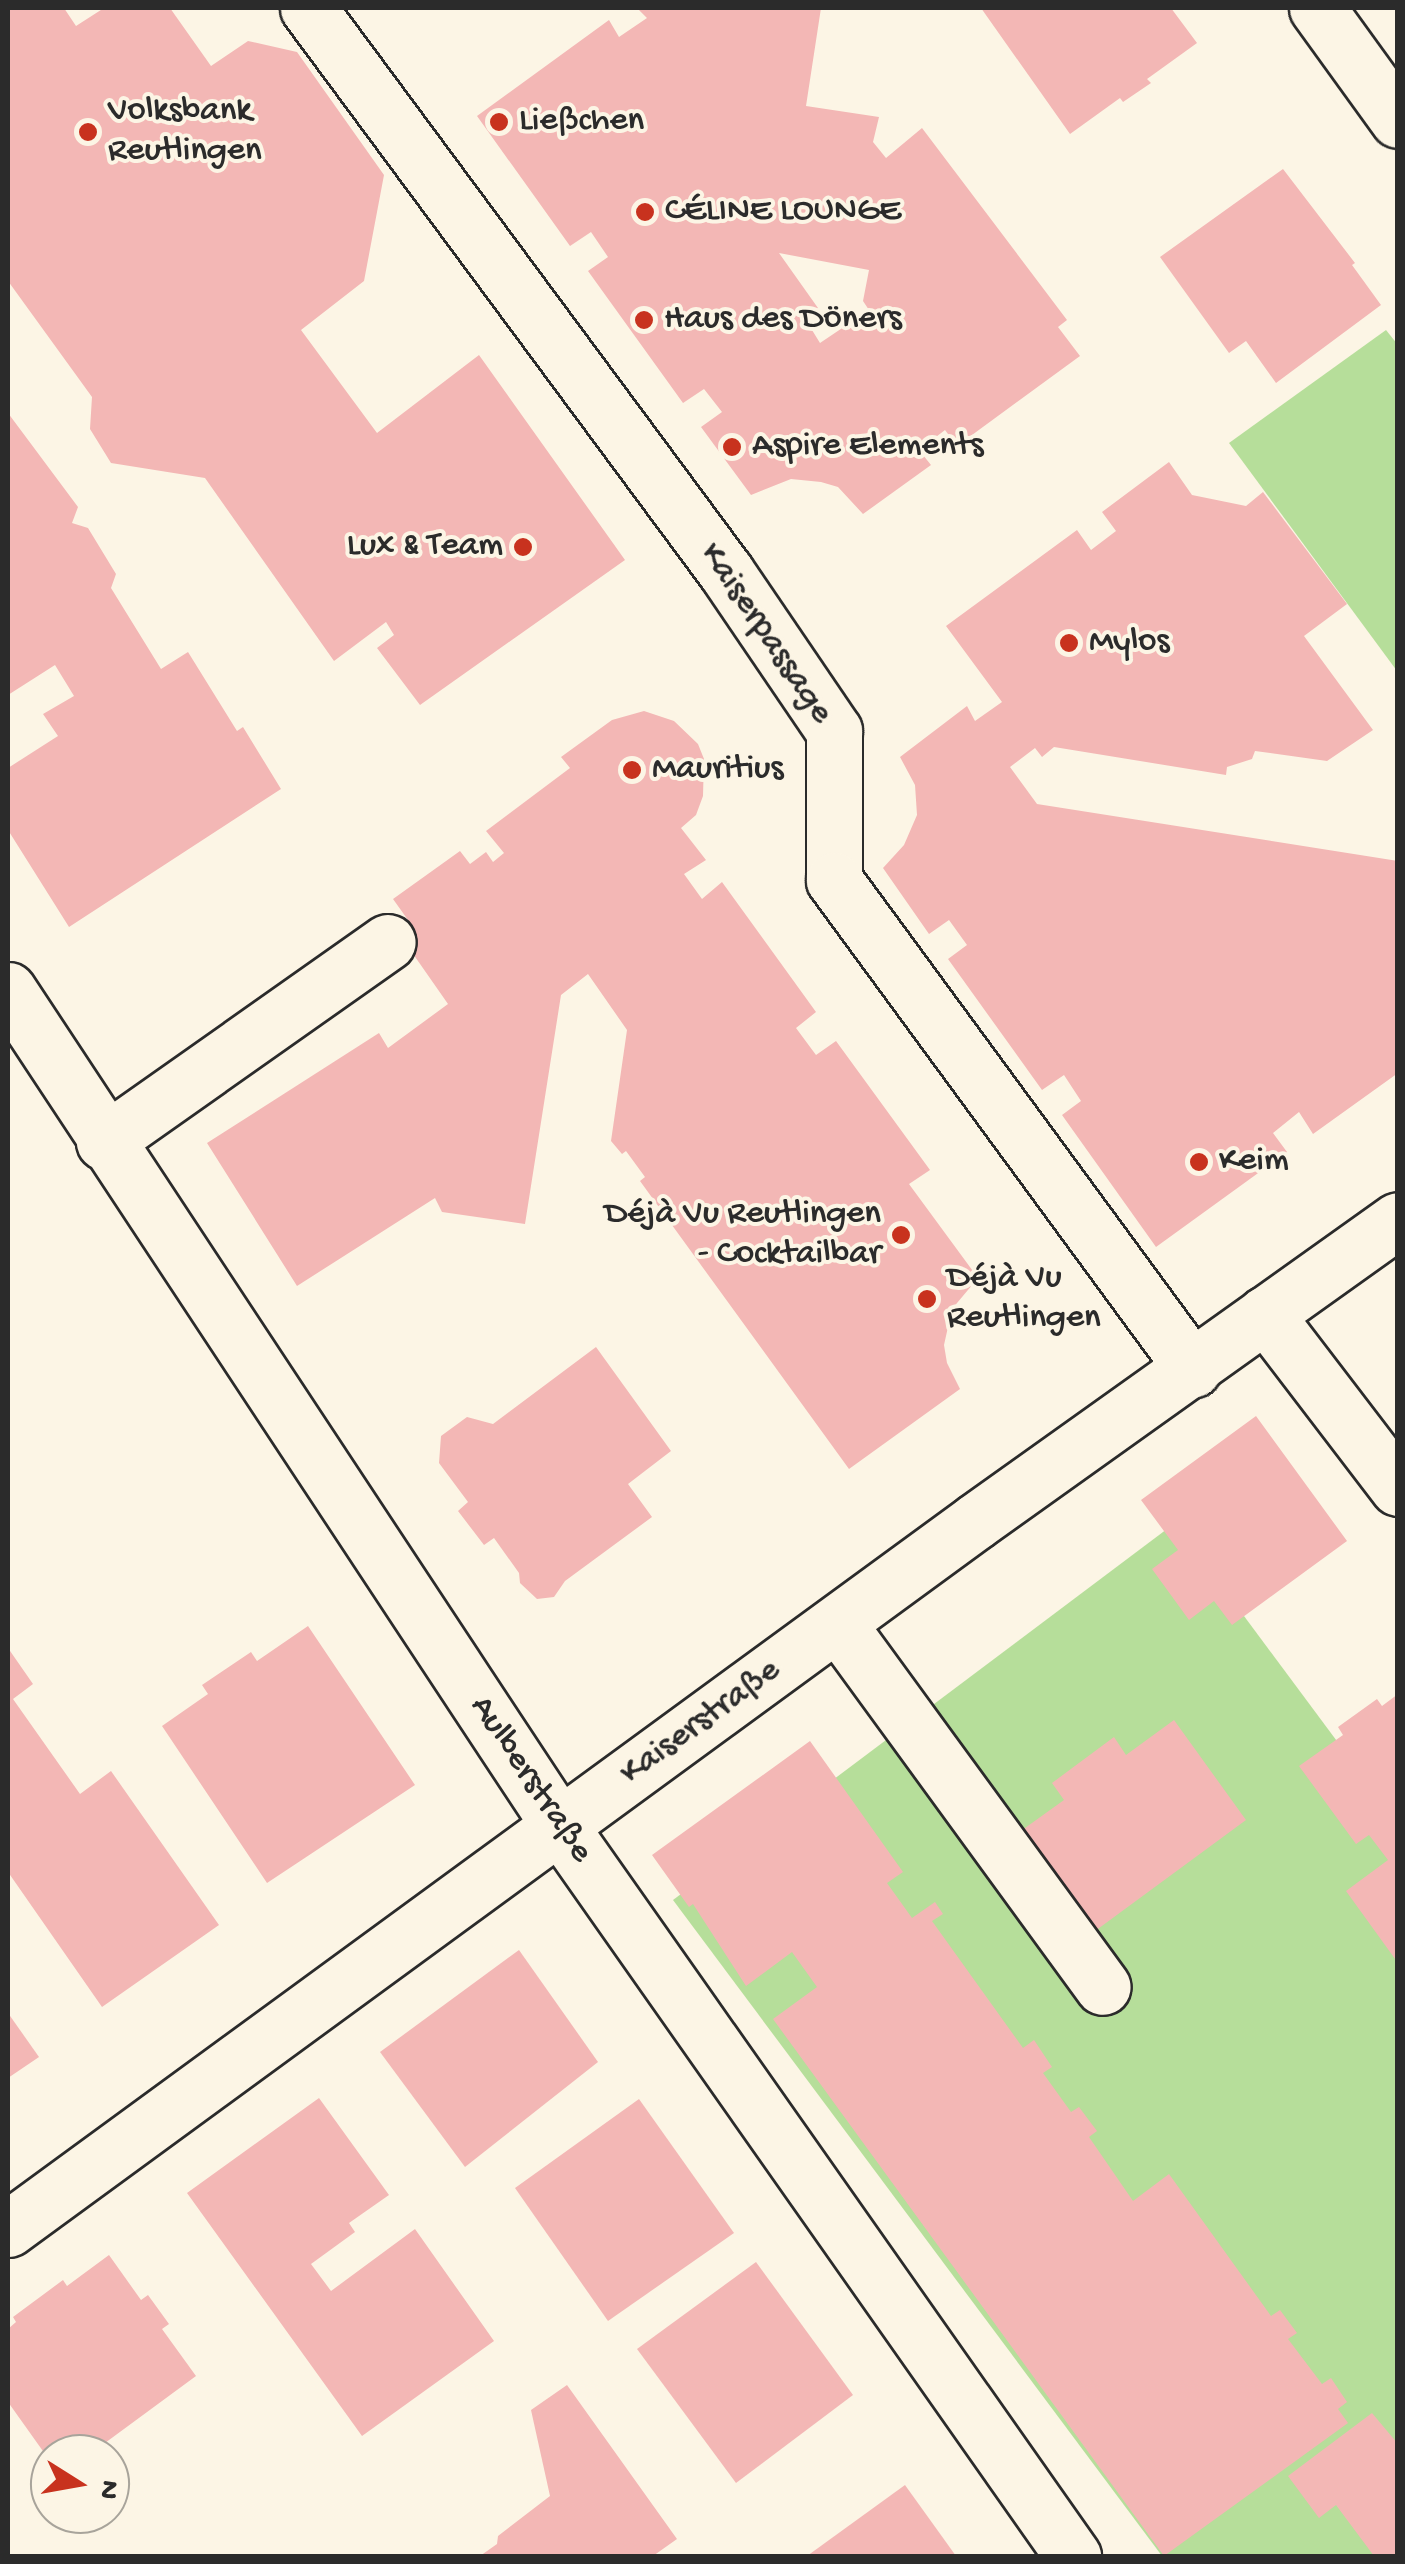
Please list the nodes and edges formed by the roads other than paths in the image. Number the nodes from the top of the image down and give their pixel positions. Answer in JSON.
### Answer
{"nodes":[{"id":1,"x":1318,"y":8,"type":"edge"},
{"id":2,"x":325,"y":13,"type":"edge"},
{"id":3,"x":1398,"y":120,"type":"edge"},
{"id":4,"x":388,"y":942,"type":"dead end"},
{"id":5,"x":8,"y":990,"type":"edge"},
{"id":6,"x":104,"y":1142,"type":"junction"},
{"id":7,"x":1398,"y":1220,"type":"edge"},
{"id":8,"x":1265,"y":1314,"type":"junction"},
{"id":9,"x":1193,"y":1369,"type":"junction"},
{"id":10,"x":1398,"y":1488,"type":"edge"},
{"id":11,"x":838,"y":1624,"type":"junction"},
{"id":12,"x":559,"y":1825,"type":"junction"},
{"id":13,"x":1104,"y":1987,"type":"dead end"},
{"id":14,"x":8,"y":2229,"type":"edge"},
{"id":15,"x":1074,"y":2556,"type":"edge"}],
"edges":[{"from":1,"to":3,"type":"street"},
{"from":2,"to":9,"type":"street","name":"Kaiserpassage"},
{"from":4,"to":6,"type":"street"},
{"from":5,"to":6,"type":"street","name":"Aulberstraße"},
{"from":6,"to":12,"type":"street","name":"Aulberstraße"},
{"from":7,"to":8,"type":"street","name":"Kaiserstraße"},
{"from":8,"to":9,"type":"street","name":"Kaiserstraße"},
{"from":8,"to":10,"type":"street"},
{"from":9,"to":11,"type":"street","name":"Kaiserstraße"},
{"from":11,"to":12,"type":"street","name":"Kaiserstraße"},
{"from":11,"to":13,"type":"street"},
{"from":12,"to":14,"type":"street","name":"Kaiserstraße"},
{"from":12,"to":15,"type":"street","name":"Aulberstraße"}]}
